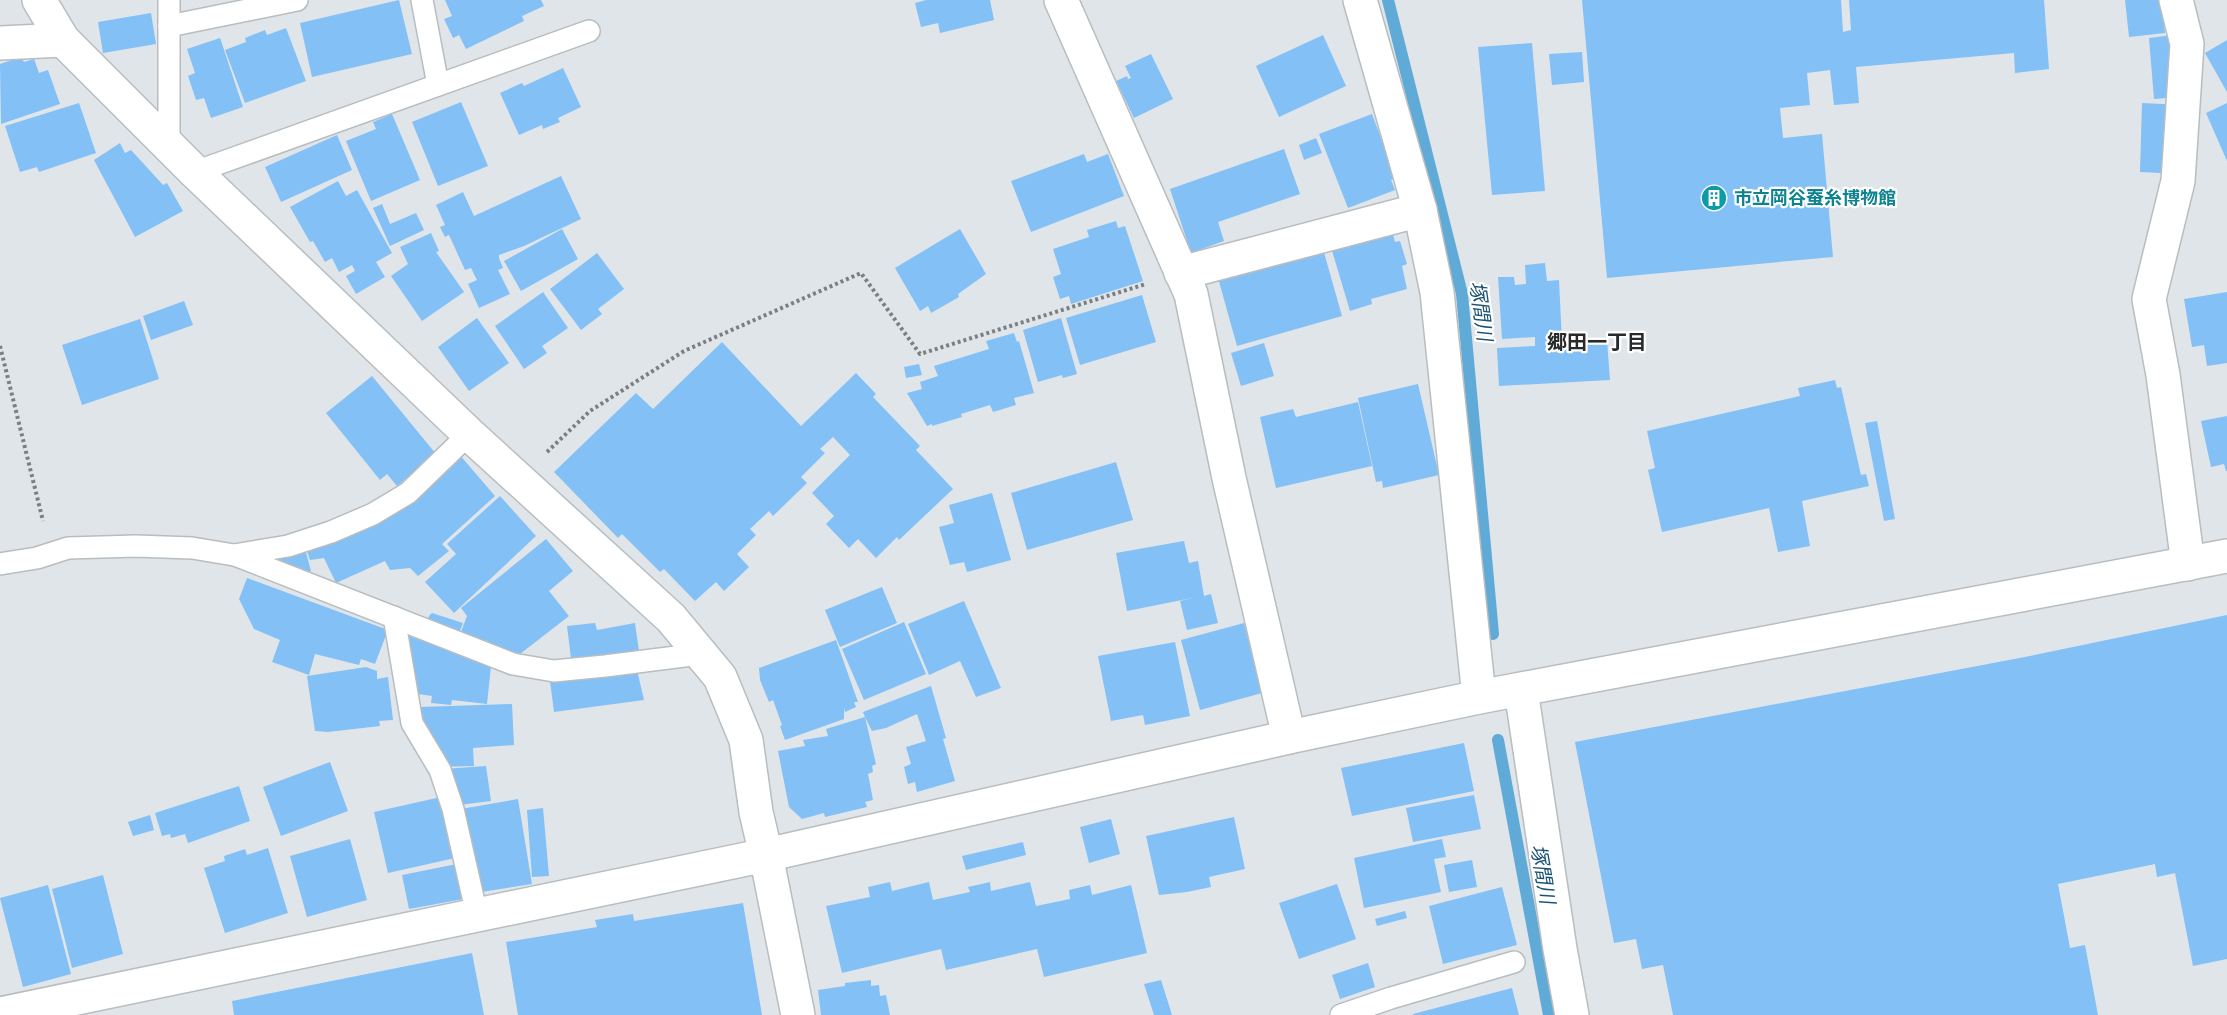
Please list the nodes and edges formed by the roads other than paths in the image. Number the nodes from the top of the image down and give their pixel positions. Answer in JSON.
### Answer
{"nodes":[{"id":1,"x":39,"y":0,"type":"edge"},
{"id":2,"x":169,"y":0,"type":"edge"},
{"id":3,"x":297,"y":0,"type":"edge"},
{"id":4,"x":422,"y":0,"type":"edge"},
{"id":5,"x":1062,"y":0,"type":"edge"},
{"id":6,"x":1360,"y":0,"type":"edge"},
{"id":7,"x":2176,"y":0,"type":"edge"},
{"id":8,"x":169,"y":26,"type":"junction"},
{"id":9,"x":589,"y":31,"type":"dead end"},
{"id":10,"x":63,"y":40,"type":"junction"},
{"id":11,"x":0,"y":43,"type":"edge"},
{"id":12,"x":438,"y":85,"type":"junction"},
{"id":13,"x":169,"y":146,"type":"junction"},
{"id":14,"x":195,"y":172,"type":"junction"},
{"id":15,"x":1420,"y":210,"type":"junction"},
{"id":16,"x":1181,"y":273,"type":"junction"},
{"id":17,"x":469,"y":434,"type":"junction"},
{"id":18,"x":234,"y":555,"type":"junction"},
{"id":19,"x":2227,"y":556,"type":"edge"},
{"id":20,"x":0,"y":564,"type":"edge"},
{"id":21,"x":2188,"y":564,"type":"junction"},
{"id":22,"x":394,"y":617,"type":"junction"},
{"id":23,"x":700,"y":654,"type":"junction"},
{"id":24,"x":1521,"y":690,"type":"junction"},
{"id":25,"x":1479,"y":697,"type":"junction"},
{"id":26,"x":1289,"y":737,"type":"junction"},
{"id":27,"x":766,"y":855,"type":"junction"},
{"id":28,"x":477,"y":915,"type":"junction"},
{"id":29,"x":1514,"y":962,"type":"dead end"},
{"id":30,"x":0,"y":1014,"type":"edge"},
{"id":31,"x":798,"y":1015,"type":"edge"},
{"id":32,"x":1341,"y":1015,"type":"edge"},
{"id":33,"x":1572,"y":1015,"type":"edge"}],
"edges":[{"from":1,"to":10,"type":"street"},
{"from":2,"to":8,"type":"lane"},
{"from":3,"to":8,"type":"lane"},
{"from":4,"to":12,"type":"lane"},
{"from":5,"to":16,"type":"street"},
{"from":6,"to":15,"type":"street"},
{"from":7,"to":21,"type":"street"},
{"from":8,"to":13,"type":"lane"},
{"from":9,"to":12,"type":"lane"},
{"from":10,"to":11,"type":"street"},
{"from":10,"to":13,"type":"street"},
{"from":12,"to":14,"type":"lane"},
{"from":13,"to":14,"type":"street"},
{"from":14,"to":17,"type":"street"},
{"from":15,"to":16,"type":"street"},
{"from":15,"to":25,"type":"street"},
{"from":16,"to":26,"type":"street"},
{"from":17,"to":18,"type":"lane"},
{"from":17,"to":23,"type":"street"},
{"from":18,"to":20,"type":"lane"},
{"from":18,"to":22,"type":"lane"},
{"from":19,"to":21,"type":"street"},
{"from":21,"to":24,"type":"street"},
{"from":22,"to":23,"type":"lane"},
{"from":22,"to":28,"type":"lane"},
{"from":23,"to":27,"type":"street"},
{"from":24,"to":25,"type":"street"},
{"from":24,"to":33,"type":"street"},
{"from":25,"to":26,"type":"street"},
{"from":26,"to":27,"type":"street"},
{"from":27,"to":28,"type":"street"},
{"from":27,"to":31,"type":"street"},
{"from":28,"to":30,"type":"street"},
{"from":29,"to":32,"type":"lane"}]}
